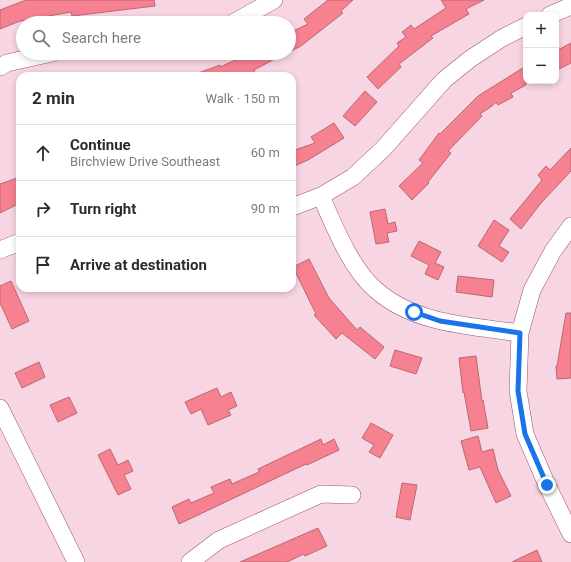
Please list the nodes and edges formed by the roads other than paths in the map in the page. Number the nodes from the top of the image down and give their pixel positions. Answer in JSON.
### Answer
{"nodes":[{"id":1,"x":274,"y":0,"type":"edge"},
{"id":2,"x":571,"y":6,"type":"edge"},
{"id":3,"x":557,"y":12,"type":"edge"},
{"id":4,"x":245,"y":16,"type":"edge"},
{"id":5,"x":523,"y":28,"type":"edge"},
{"id":6,"x":20,"y":60,"type":"edge"},
{"id":7,"x":0,"y":67,"type":"edge"},
{"id":8,"x":321,"y":196,"type":"junction"},
{"id":9,"x":296,"y":205,"type":"edge"},
{"id":10,"x":571,"y":226,"type":"edge"},
{"id":11,"x":16,"y":244,"type":"edge"},
{"id":12,"x":0,"y":250,"type":"edge"},
{"id":13,"x":520,"y":333,"type":"junction"},
{"id":14,"x":0,"y":408,"type":"edge"},
{"id":15,"x":352,"y":495,"type":"dead end"},
{"id":16,"x":571,"y":534,"type":"edge"},
{"id":17,"x":76,"y":562,"type":"edge"},
{"id":18,"x":190,"y":562,"type":"edge"}],
"edges":[{"from":1,"to":4,"type":"street"},
{"from":2,"to":3,"type":"street"},
{"from":5,"to":8,"type":"street"},
{"from":6,"to":7,"type":"street"},
{"from":8,"to":9,"type":"street"},
{"from":8,"to":13,"type":"street"},
{"from":10,"to":13,"type":"street"},
{"from":11,"to":12,"type":"street"},
{"from":13,"to":16,"type":"street"},
{"from":14,"to":17,"type":"street"},
{"from":15,"to":18,"type":"street"}]}
